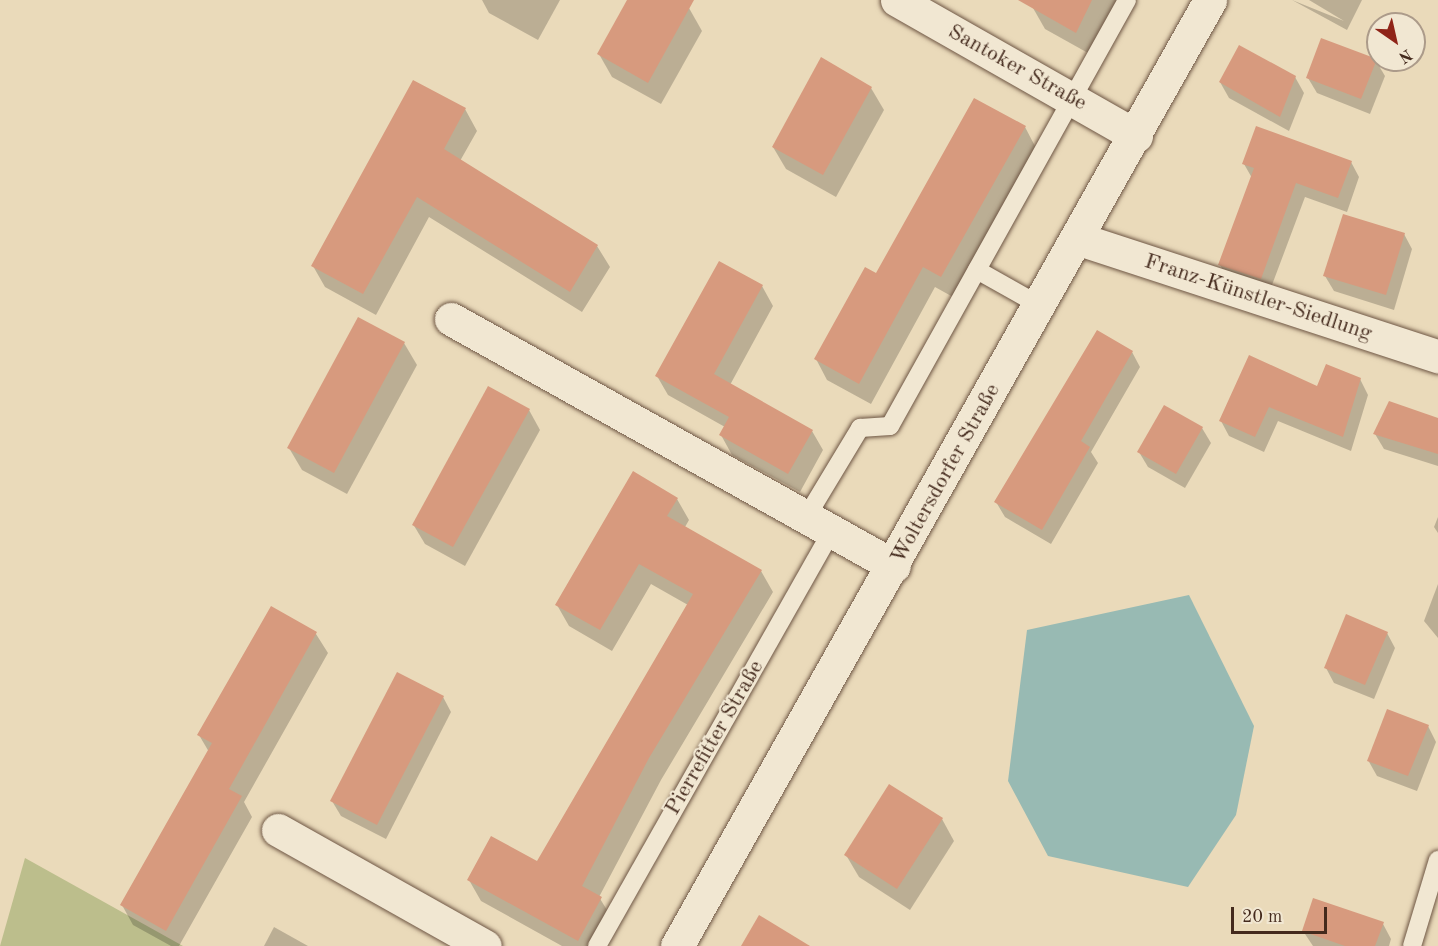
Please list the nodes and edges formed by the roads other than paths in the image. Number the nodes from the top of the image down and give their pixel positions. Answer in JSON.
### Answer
{"nodes":[{"id":1,"x":897,"y":0,"type":"edge"},
{"id":2,"x":1127,"y":0,"type":"edge"},
{"id":3,"x":1210,"y":0,"type":"edge"},
{"id":4,"x":1072,"y":98,"type":"junction"},
{"id":5,"x":1137,"y":136,"type":"junction"},
{"id":6,"x":1078,"y":239,"type":"junction"},
{"id":7,"x":977,"y":270,"type":"junction"},
{"id":8,"x":1041,"y":306,"type":"junction"},
{"id":9,"x":451,"y":319,"type":"dead end"},
{"id":10,"x":1438,"y":356,"type":"edge"},
{"id":11,"x":820,"y":523,"type":"junction"},
{"id":12,"x":894,"y":566,"type":"junction"},
{"id":13,"x":278,"y":830,"type":"dead end"},
{"id":14,"x":1438,"y":860,"type":"edge"},
{"id":15,"x":485,"y":946,"type":"edge"},
{"id":16,"x":597,"y":946,"type":"edge"},
{"id":17,"x":676,"y":946,"type":"edge"},
{"id":18,"x":1412,"y":946,"type":"edge"}],
"edges":[{"from":1,"to":4,"type":"street","name":"Santoker Straße"},
{"from":2,"to":4,"type":"lane"},
{"from":3,"to":5,"type":"street","name":"Woltersdorfer Straße"},
{"from":4,"to":5,"type":"street","name":"Santoker Straße"},
{"from":4,"to":7,"type":"lane"},
{"from":5,"to":6,"type":"street","name":"Woltersdorfer Straße"},
{"from":6,"to":8,"type":"street","name":"Woltersdorfer Straße"},
{"from":6,"to":10,"type":"street","name":"Franz-Künstler-Siedlung"},
{"from":7,"to":8,"type":"lane"},
{"from":7,"to":11,"type":"lane","name":"Pierrefitter Straße"},
{"from":8,"to":12,"type":"street","name":"Woltersdorfer Straße"},
{"from":9,"to":11,"type":"street"},
{"from":11,"to":12,"type":"street"},
{"from":11,"to":16,"type":"lane","name":"Pierrefitter Straße"},
{"from":12,"to":17,"type":"street","name":"Woltersdorfer Straße"},
{"from":13,"to":15,"type":"street"},
{"from":14,"to":18,"type":"lane"}]}
